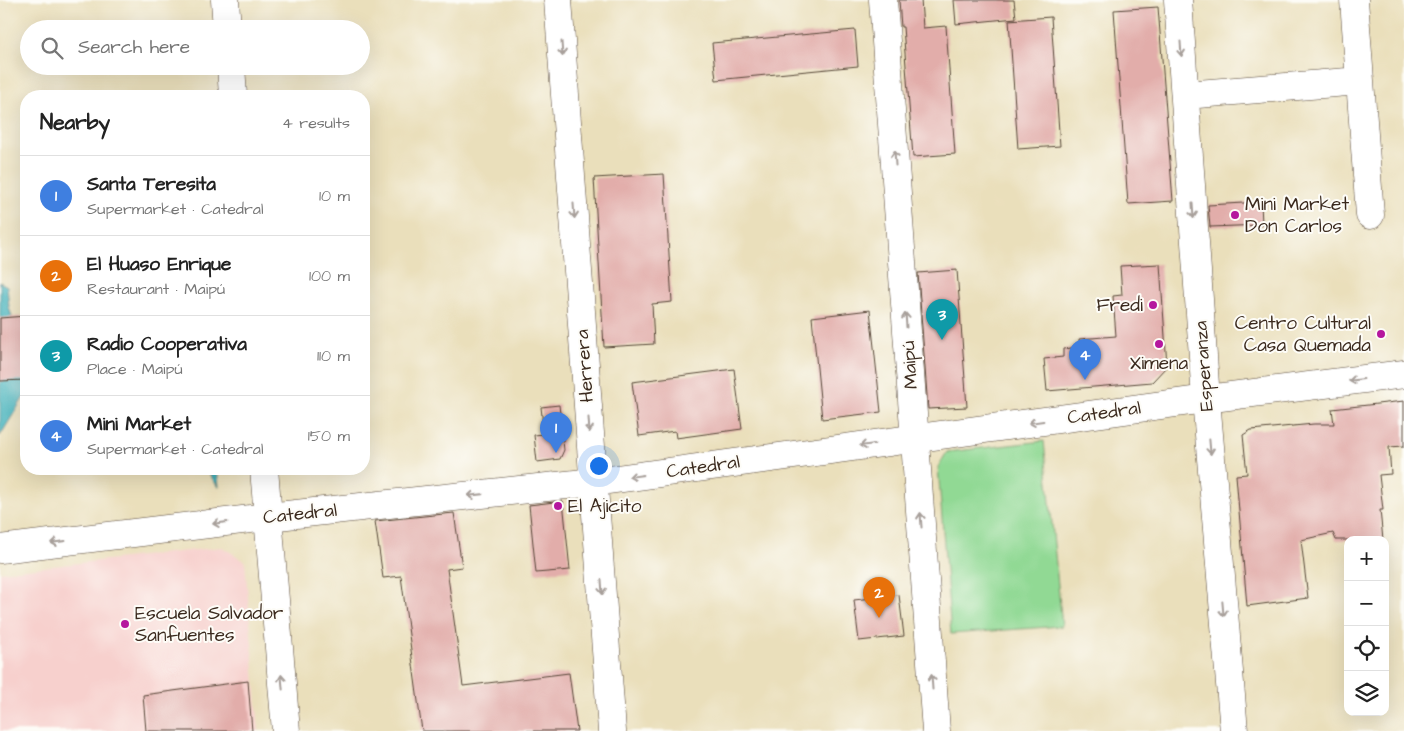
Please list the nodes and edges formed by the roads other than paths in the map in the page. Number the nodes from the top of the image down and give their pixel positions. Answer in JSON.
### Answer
{"nodes":[{"id":1,"x":225,"y":0,"type":"edge"},
{"id":2,"x":558,"y":0,"type":"edge"},
{"id":3,"x":883,"y":0,"type":"edge"},
{"id":4,"x":1178,"y":0,"type":"edge"},
{"id":5,"x":1354,"y":0,"type":"edge"},
{"id":6,"x":227,"y":20,"type":"edge"},
{"id":7,"x":232,"y":75,"type":"edge"},
{"id":8,"x":1360,"y":81,"type":"junction"},
{"id":9,"x":233,"y":90,"type":"edge"},
{"id":10,"x":1185,"y":94,"type":"junction"},
{"id":11,"x":1370,"y":215,"type":"dead end"},
{"id":12,"x":1404,"y":374,"type":"edge"},
{"id":13,"x":1206,"y":399,"type":"junction"},
{"id":14,"x":915,"y":438,"type":"junction"},
{"id":15,"x":264,"y":475,"type":"edge"},
{"id":16,"x":594,"y":482,"type":"junction"},
{"id":17,"x":268,"y":517,"type":"junction"},
{"id":18,"x":0,"y":549,"type":"edge"},
{"id":19,"x":286,"y":731,"type":"edge"},
{"id":20,"x":612,"y":731,"type":"edge"},
{"id":21,"x":936,"y":731,"type":"edge"},
{"id":22,"x":1234,"y":731,"type":"edge"}],
"edges":[{"from":1,"to":6,"type":"street"},
{"from":2,"to":16,"type":"street","name":"Herrera","one_way":true},
{"from":14,"to":3,"type":"street","name":"Maipú","one_way":true},
{"from":4,"to":10,"type":"street","name":"Esperanza","one_way":true},
{"from":5,"to":8,"type":"street"},
{"from":7,"to":9,"type":"street"},
{"from":8,"to":10,"type":"street"},
{"from":8,"to":11,"type":"street"},
{"from":10,"to":13,"type":"street","name":"Esperanza","one_way":true},
{"from":12,"to":13,"type":"street","name":"Catedral","one_way":true},
{"from":13,"to":14,"type":"street","name":"Catedral","one_way":true},
{"from":13,"to":22,"type":"street","name":"Esperanza","one_way":true},
{"from":14,"to":16,"type":"street","name":"Catedral","one_way":true},
{"from":21,"to":14,"type":"street","name":"Maipú","one_way":true},
{"from":15,"to":17,"type":"street"},
{"from":16,"to":17,"type":"street","name":"Catedral","one_way":true},
{"from":16,"to":20,"type":"street","name":"Herrera","one_way":true},
{"from":17,"to":18,"type":"street","name":"Catedral","one_way":true},
{"from":19,"to":17,"type":"street","one_way":true}]}
